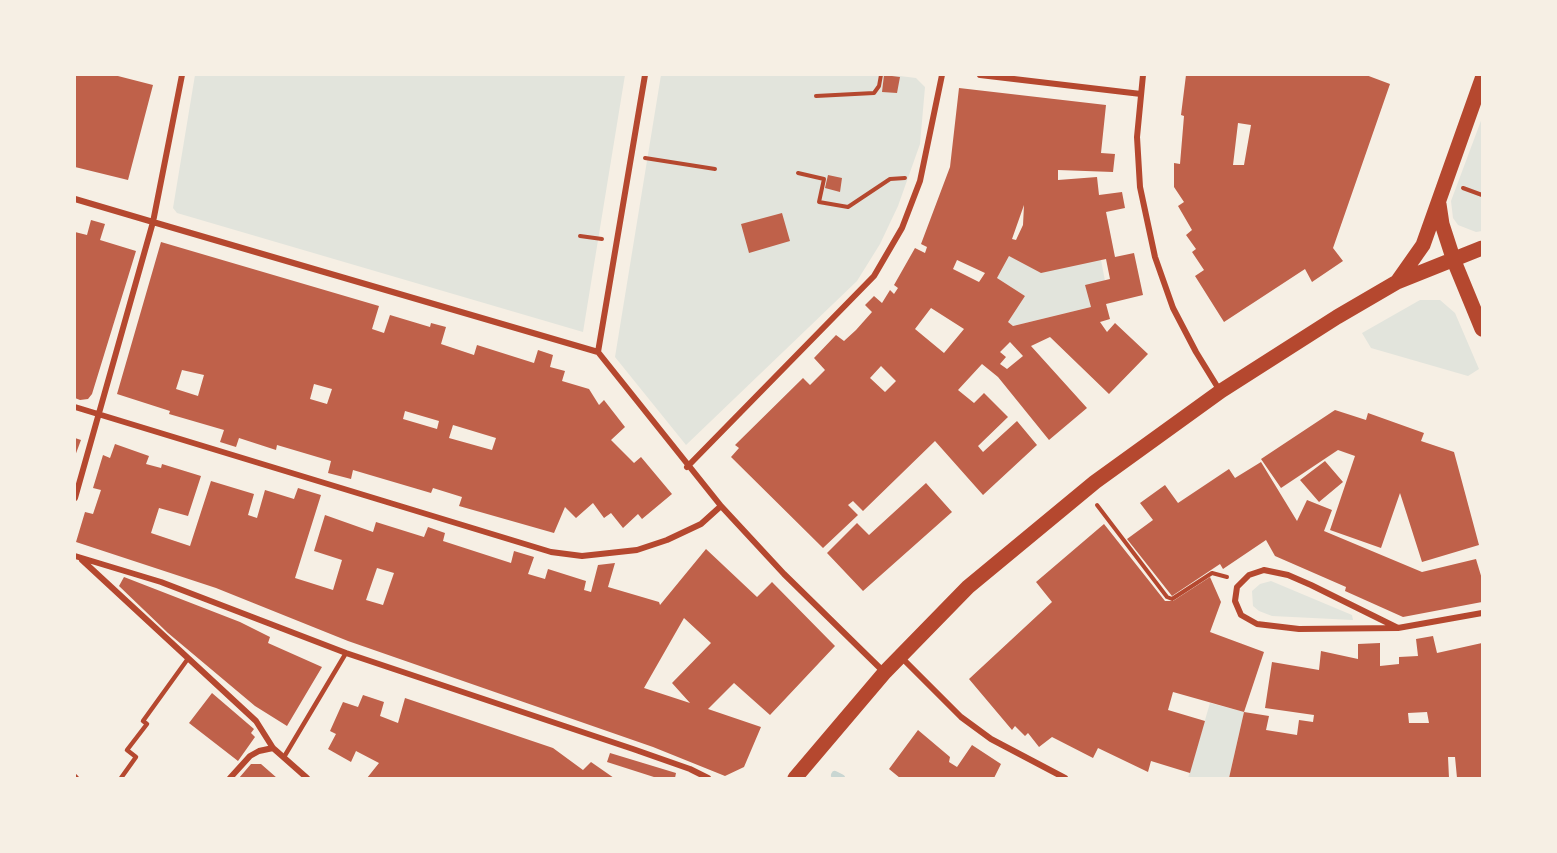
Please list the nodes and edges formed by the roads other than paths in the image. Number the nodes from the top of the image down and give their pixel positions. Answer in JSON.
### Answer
{"nodes":[{"id":1,"x":182,"y":75,"type":"edge"},
{"id":2,"x":645,"y":75,"type":"edge"},
{"id":3,"x":942,"y":75,"type":"edge"},
{"id":4,"x":980,"y":75,"type":"edge"},
{"id":5,"x":1143,"y":75,"type":"edge"},
{"id":6,"x":1482,"y":80,"type":"edge"},
{"id":7,"x":1141,"y":94,"type":"junction"},
{"id":8,"x":75,"y":199,"type":"edge"},
{"id":9,"x":1439,"y":202,"type":"junction"},
{"id":10,"x":153,"y":222,"type":"junction"},
{"id":11,"x":1482,"y":248,"type":"edge"},
{"id":12,"x":1454,"y":261,"type":"junction"},
{"id":13,"x":1397,"y":282,"type":"junction"},
{"id":14,"x":1481,"y":318,"type":"edge"},
{"id":15,"x":598,"y":352,"type":"junction"},
{"id":16,"x":1221,"y":391,"type":"junction"},
{"id":17,"x":75,"y":407,"type":"edge"},
{"id":18,"x":100,"y":414,"type":"junction"},
{"id":19,"x":687,"y":467,"type":"junction"},
{"id":20,"x":75,"y":498,"type":"edge"},
{"id":21,"x":721,"y":506,"type":"junction"},
{"id":22,"x":78,"y":558,"type":"edge"},
{"id":23,"x":1482,"y":613,"type":"edge"},
{"id":24,"x":1398,"y":628,"type":"junction"},
{"id":25,"x":346,"y":653,"type":"junction"},
{"id":26,"x":900,"y":656,"type":"junction"},
{"id":27,"x":187,"y":660,"type":"junction"},
{"id":28,"x":885,"y":672,"type":"junction"},
{"id":29,"x":273,"y":748,"type":"junction"},
{"id":30,"x":284,"y":757,"type":"junction"},
{"id":31,"x":122,"y":778,"type":"edge"},
{"id":32,"x":230,"y":778,"type":"edge"},
{"id":33,"x":307,"y":778,"type":"edge"},
{"id":34,"x":708,"y":778,"type":"edge"},
{"id":35,"x":795,"y":778,"type":"edge"},
{"id":36,"x":1065,"y":778,"type":"edge"}],
"edges":[{"from":1,"to":10,"type":"street"},
{"from":2,"to":15,"type":"street"},
{"from":3,"to":19,"type":"street"},
{"from":4,"to":7,"type":"street"},
{"from":5,"to":7,"type":"street"},
{"from":6,"to":9,"type":"main road"},
{"from":7,"to":16,"type":"street"},
{"from":8,"to":10,"type":"street"},
{"from":9,"to":12,"type":"main road"},
{"from":9,"to":13,"type":"main road"},
{"from":10,"to":15,"type":"street"},
{"from":10,"to":18,"type":"street"},
{"from":11,"to":12,"type":"main road"},
{"from":12,"to":13,"type":"main road"},
{"from":12,"to":14,"type":"main road"},
{"from":13,"to":16,"type":"main road"},
{"from":15,"to":19,"type":"street"},
{"from":16,"to":26,"type":"main road"},
{"from":17,"to":18,"type":"street"},
{"from":18,"to":20,"type":"street"},
{"from":18,"to":21,"type":"street"},
{"from":19,"to":21,"type":"street"},
{"from":21,"to":28,"type":"street"},
{"from":22,"to":25,"type":"street"},
{"from":22,"to":27,"type":"street"},
{"from":23,"to":24,"type":"street"},
{"from":24,"to":24,"type":"street"},
{"from":25,"to":30,"type":"lane"},
{"from":25,"to":34,"type":"street"},
{"from":26,"to":28,"type":"main road"},
{"from":26,"to":36,"type":"street"},
{"from":27,"to":29,"type":"street"},
{"from":27,"to":31,"type":"lane"},
{"from":28,"to":35,"type":"main road"},
{"from":29,"to":30,"type":"street"},
{"from":29,"to":32,"type":"street"},
{"from":30,"to":33,"type":"street"}]}
